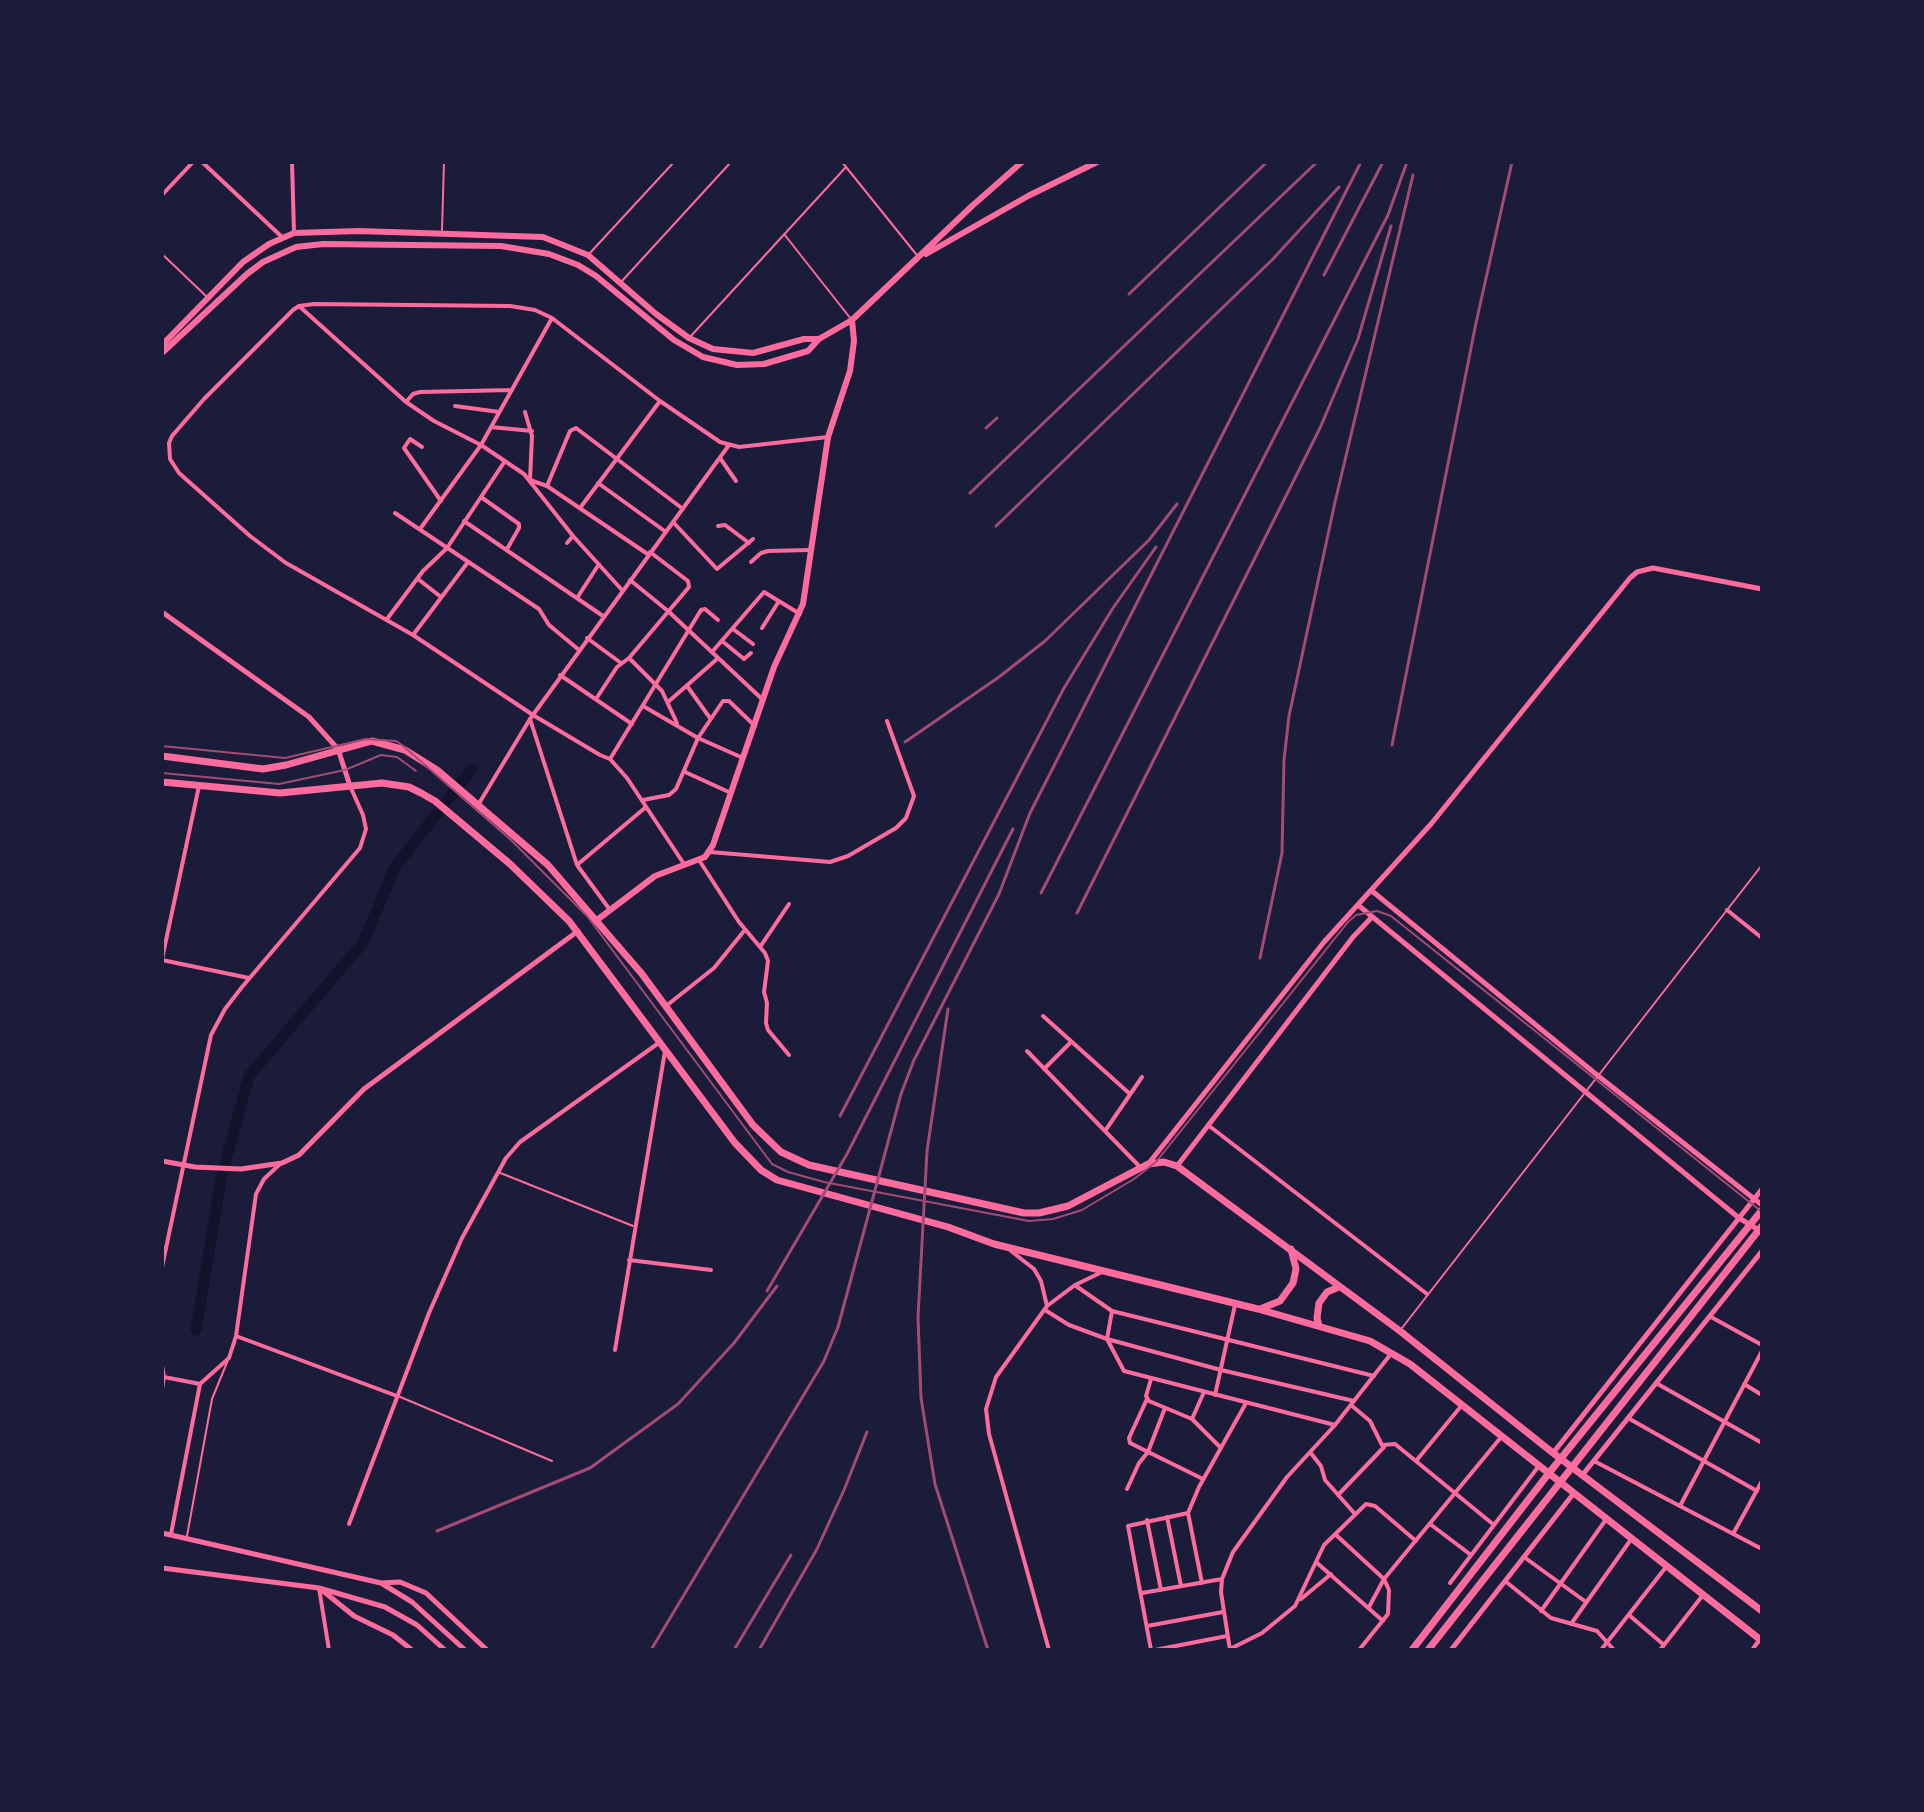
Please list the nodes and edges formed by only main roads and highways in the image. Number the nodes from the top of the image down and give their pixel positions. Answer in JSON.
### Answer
{"nodes":[{"id":1,"x":1022,"y":162,"type":"edge"},
{"id":2,"x":1097,"y":162,"type":"edge"},
{"id":3,"x":919,"y":258,"type":"junction"},
{"id":4,"x":852,"y":320,"type":"junction"},
{"id":5,"x":819,"y":339,"type":"junction"},
{"id":6,"x":162,"y":345,"type":"edge"},
{"id":7,"x":162,"y":353,"type":"edge"},
{"id":8,"x":162,"y":756,"type":"edge"},
{"id":9,"x":162,"y":782,"type":"edge"},
{"id":10,"x":597,"y":920,"type":"junction"},
{"id":11,"x":1762,"y":1208,"type":"edge"},
{"id":12,"x":1762,"y":1226,"type":"edge"},
{"id":13,"x":1290,"y":1248,"type":"junction"},
{"id":14,"x":1339,"y":1287,"type":"junction"},
{"id":15,"x":1258,"y":1309,"type":"junction"},
{"id":16,"x":1319,"y":1326,"type":"junction"},
{"id":17,"x":1762,"y":1611,"type":"edge"},
{"id":18,"x":1761,"y":1640,"type":"edge"},
{"id":19,"x":1412,"y":1650,"type":"edge"},
{"id":20,"x":1428,"y":1650,"type":"edge"}],
"edges":[{"from":1,"to":3,"type":"main road"},
{"from":2,"to":3,"type":"main road"},
{"from":3,"to":4,"type":"main road"},
{"from":4,"to":5,"type":"main road"},
{"from":4,"to":10,"type":"main road"},
{"from":5,"to":6,"type":"main road"},
{"from":5,"to":7,"type":"main road"},
{"from":8,"to":10,"type":"main road"},
{"from":9,"to":15,"type":"main road"},
{"from":10,"to":13,"type":"main road"},
{"from":11,"to":19,"type":"main road"},
{"from":12,"to":20,"type":"main road"},
{"from":13,"to":14,"type":"main road"},
{"from":13,"to":15,"type":"main road"},
{"from":14,"to":16,"type":"main road"},
{"from":14,"to":17,"type":"main road"},
{"from":15,"to":16,"type":"main road"},
{"from":16,"to":18,"type":"main road"}]}
